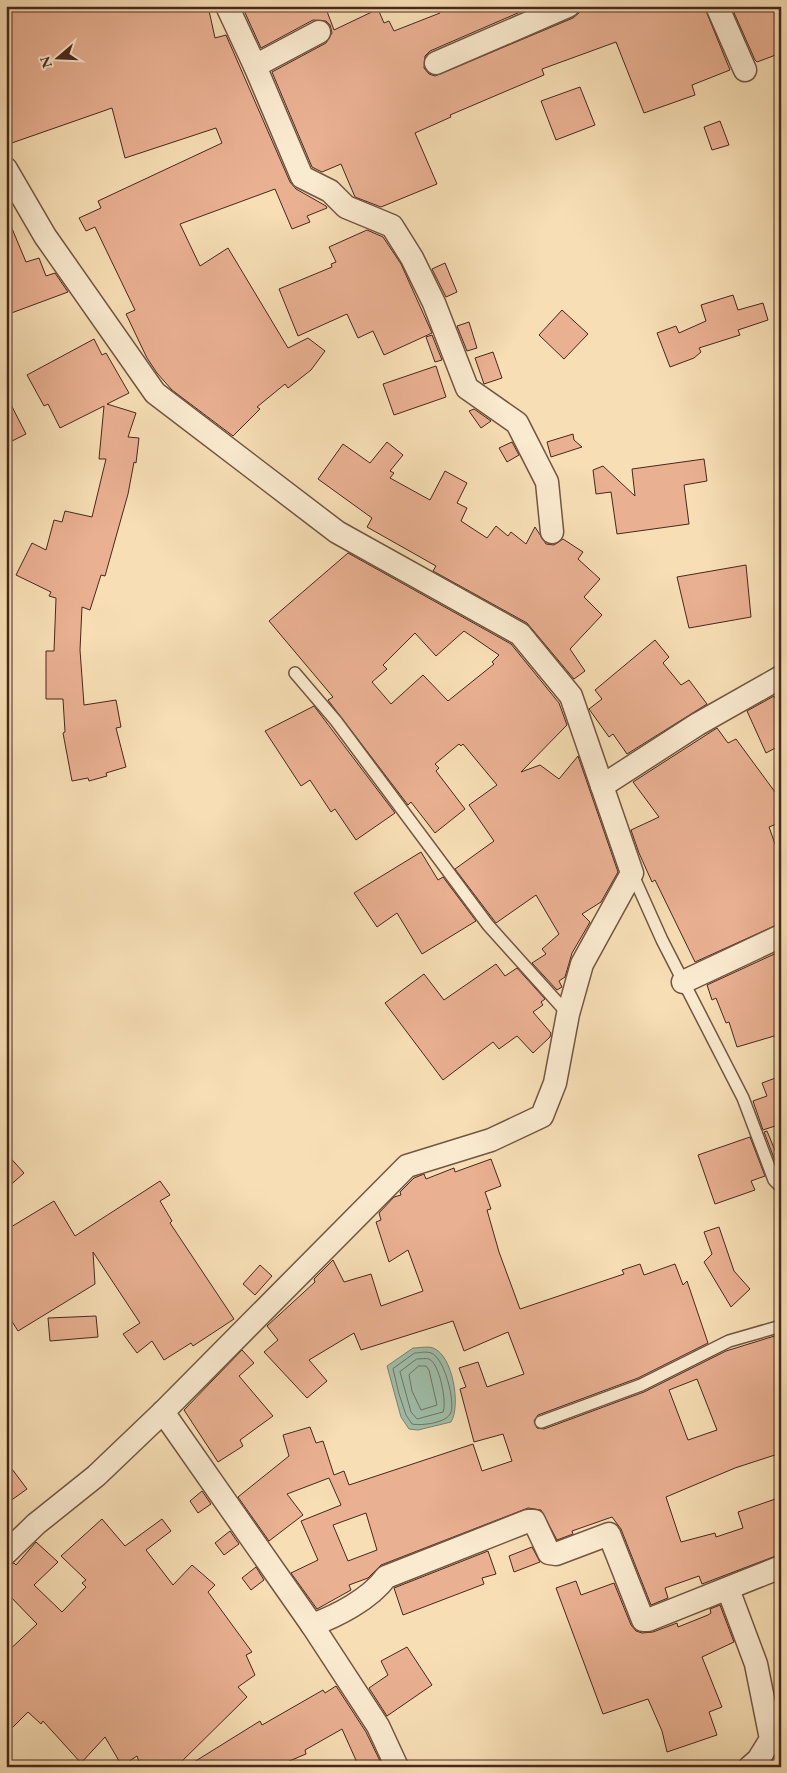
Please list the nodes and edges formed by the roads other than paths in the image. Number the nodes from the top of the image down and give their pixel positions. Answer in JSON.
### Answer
{"nodes":[{"id":1,"x":227,"y":6,"type":"edge"},
{"id":2,"x":568,"y":6,"type":"edge"},
{"id":3,"x":717,"y":6,"type":"edge"},
{"id":4,"x":319,"y":32,"type":"dead end"},
{"id":5,"x":436,"y":63,"type":"dead end"},
{"id":6,"x":255,"y":66,"type":"junction"},
{"id":7,"x":745,"y":70,"type":"dead end"},
{"id":8,"x":6,"y":169,"type":"edge"},
{"id":9,"x":552,"y":532,"type":"dead end"},
{"id":10,"x":295,"y":673,"type":"dead end"},
{"id":11,"x":781,"y":677,"type":"edge"},
{"id":12,"x":602,"y":786,"type":"junction"},
{"id":13,"x":632,"y":874,"type":"junction"},
{"id":14,"x":781,"y":936,"type":"edge"},
{"id":15,"x":683,"y":982,"type":"junction"},
{"id":16,"x":568,"y":1014,"type":"junction"},
{"id":17,"x":781,"y":1186,"type":"edge"},
{"id":18,"x":781,"y":1326,"type":"edge"},
{"id":19,"x":163,"y":1412,"type":"junction"},
{"id":20,"x":541,"y":1422,"type":"dead end"},
{"id":21,"x":6,"y":1553,"type":"edge"},
{"id":22,"x":781,"y":1567,"type":"edge"},
{"id":23,"x":728,"y":1589,"type":"junction"},
{"id":24,"x":312,"y":1625,"type":"junction"},
{"id":25,"x":776,"y":1734,"type":"edge"},
{"id":26,"x":396,"y":1767,"type":"edge"},
{"id":27,"x":750,"y":1767,"type":"edge"}],
"edges":[{"from":1,"to":6,"type":"street"},
{"from":2,"to":5,"type":"street"},
{"from":3,"to":7,"type":"street"},
{"from":4,"to":6,"type":"street"},
{"from":6,"to":9,"type":"street"},
{"from":8,"to":12,"type":"street"},
{"from":10,"to":16,"type":"lane"},
{"from":11,"to":12,"type":"street"},
{"from":12,"to":13,"type":"street"},
{"from":13,"to":15,"type":"lane"},
{"from":13,"to":16,"type":"street"},
{"from":14,"to":15,"type":"street"},
{"from":15,"to":17,"type":"lane"},
{"from":16,"to":19,"type":"street"},
{"from":18,"to":20,"type":"lane"},
{"from":19,"to":21,"type":"street"},
{"from":19,"to":24,"type":"street"},
{"from":22,"to":23,"type":"street"},
{"from":23,"to":24,"type":"street"},
{"from":23,"to":25,"type":"street"},
{"from":24,"to":26,"type":"street"},
{"from":25,"to":27,"type":"street"}]}
